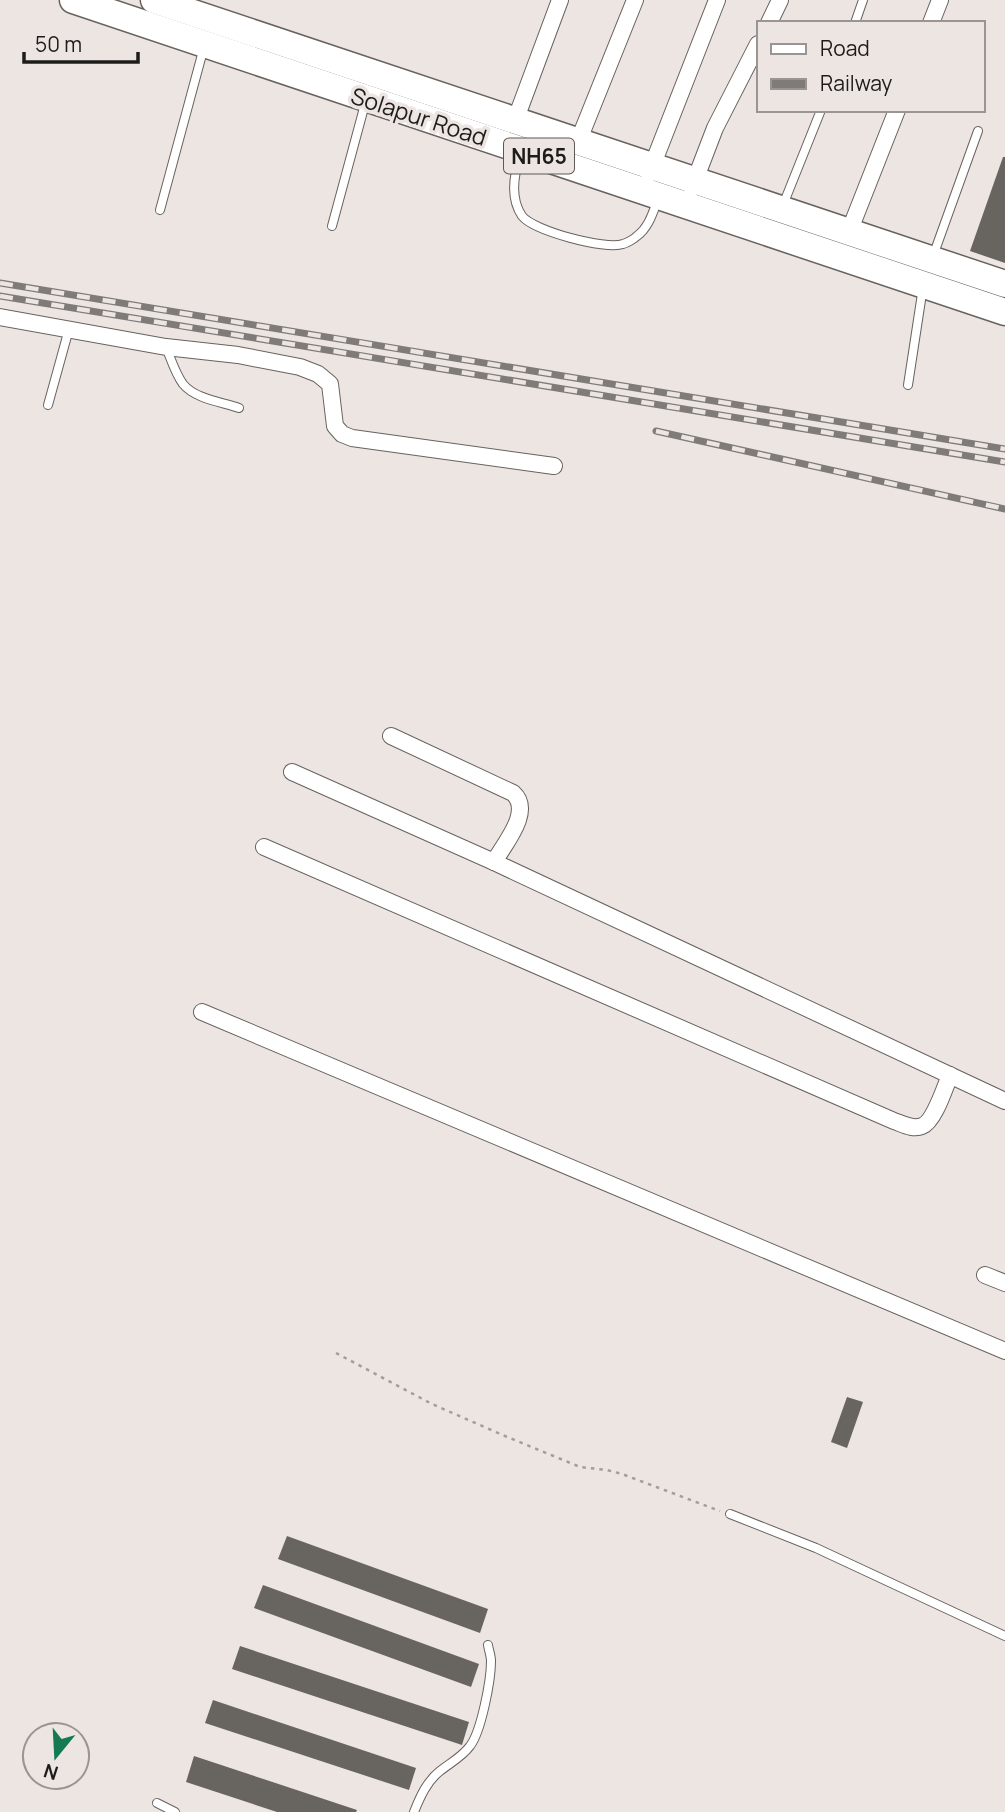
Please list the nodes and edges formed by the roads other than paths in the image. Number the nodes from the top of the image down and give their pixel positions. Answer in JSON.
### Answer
{"nodes":[{"id":1,"x":73,"y":0,"type":"edge"},
{"id":2,"x":154,"y":0,"type":"edge"},
{"id":3,"x":560,"y":0,"type":"edge"},
{"id":4,"x":635,"y":0,"type":"edge"},
{"id":5,"x":718,"y":0,"type":"edge"},
{"id":6,"x":780,"y":0,"type":"edge"},
{"id":7,"x":863,"y":0,"type":"edge"},
{"id":8,"x":940,"y":0,"type":"edge"},
{"id":9,"x":770,"y":21,"type":"edge"},
{"id":10,"x":856,"y":21,"type":"edge"},
{"id":11,"x":932,"y":21,"type":"edge"},
{"id":12,"x":205,"y":44,"type":"junction"},
{"id":13,"x":757,"y":46,"type":"edge"},
{"id":14,"x":367,"y":98,"type":"junction"},
{"id":15,"x":820,"y":112,"type":"edge"},
{"id":16,"x":896,"y":112,"type":"edge"},
{"id":17,"x":515,"y":121,"type":"junction"},
{"id":18,"x":978,"y":131,"type":"dead end"},
{"id":19,"x":578,"y":142,"type":"junction"},
{"id":20,"x":522,"y":150,"type":"junction"},
{"id":21,"x":651,"y":184,"type":"junction"},
{"id":22,"x":691,"y":193,"type":"junction"},
{"id":23,"x":160,"y":209,"type":"dead end"},
{"id":24,"x":781,"y":209,"type":"junction"},
{"id":25,"x":332,"y":226,"type":"dead end"},
{"id":26,"x":849,"y":232,"type":"junction"},
{"id":27,"x":928,"y":272,"type":"junction"},
{"id":28,"x":1005,"y":284,"type":"edge"},
{"id":29,"x":1005,"y":312,"type":"edge"},
{"id":30,"x":0,"y":317,"type":"edge"},
{"id":31,"x":69,"y":329,"type":"junction"},
{"id":32,"x":166,"y":347,"type":"junction"},
{"id":33,"x":908,"y":384,"type":"dead end"},
{"id":34,"x":48,"y":405,"type":"dead end"},
{"id":35,"x":239,"y":408,"type":"dead end"},
{"id":36,"x":554,"y":466,"type":"dead end"},
{"id":37,"x":391,"y":736,"type":"dead end"},
{"id":38,"x":292,"y":772,"type":"dead end"},
{"id":39,"x":264,"y":847,"type":"dead end"},
{"id":40,"x":494,"y":862,"type":"junction"},
{"id":41,"x":202,"y":1012,"type":"dead end"},
{"id":42,"x":950,"y":1075,"type":"junction"},
{"id":43,"x":1005,"y":1101,"type":"edge"},
{"id":44,"x":985,"y":1275,"type":"dead end"},
{"id":45,"x":1005,"y":1283,"type":"edge"},
{"id":46,"x":1005,"y":1351,"type":"edge"},
{"id":47,"x":730,"y":1514,"type":"road end"},
{"id":48,"x":1005,"y":1636,"type":"edge"},
{"id":49,"x":488,"y":1646,"type":"dead end"},
{"id":50,"x":157,"y":1803,"type":"dead end"},
{"id":51,"x":175,"y":1812,"type":"edge"},
{"id":52,"x":414,"y":1812,"type":"edge"}],
"edges":[{"from":1,"to":12,"type":"highway","name":"Solapur Road","number":"NH65"},
{"from":2,"to":17,"type":"highway","name":"Solapur Road","number":"NH65"},
{"from":3,"to":17,"type":"street"},
{"from":4,"to":19,"type":"street"},
{"from":5,"to":21,"type":"street"},
{"from":6,"to":9,"type":"street"},
{"from":7,"to":10,"type":"lane"},
{"from":8,"to":11,"type":"street"},
{"from":12,"to":14,"type":"highway","name":"Solapur Road","number":"NH65"},
{"from":12,"to":23,"type":"lane"},
{"from":13,"to":22,"type":"street"},
{"from":14,"to":20,"type":"highway","name":"Solapur Road","number":"NH65"},
{"from":14,"to":25,"type":"lane"},
{"from":15,"to":24,"type":"lane"},
{"from":16,"to":26,"type":"street"},
{"from":17,"to":19,"type":"highway","name":"Solapur Road","number":"NH65"},
{"from":18,"to":27,"type":"lane"},
{"from":19,"to":21,"type":"highway","name":"Solapur Road","number":"NH65"},
{"from":20,"to":21,"type":"highway","name":"Solapur Road","number":"NH65"},
{"from":20,"to":21,"type":"lane"},
{"from":21,"to":22,"type":"highway","name":"Solapur Road","number":"NH65"},
{"from":22,"to":24,"type":"highway","name":"Solapur Road","number":"NH65"},
{"from":22,"to":27,"type":"highway","name":"Solapur Road","number":"NH65"},
{"from":24,"to":26,"type":"highway","name":"Solapur Road","number":"NH65"},
{"from":26,"to":27,"type":"highway","name":"Solapur Road","number":"NH65"},
{"from":27,"to":28,"type":"highway","name":"Solapur Road","number":"NH65"},
{"from":27,"to":29,"type":"highway","name":"Solapur Road","number":"NH65"},
{"from":27,"to":33,"type":"lane"},
{"from":30,"to":31,"type":"street"},
{"from":31,"to":32,"type":"street"},
{"from":31,"to":34,"type":"lane"},
{"from":32,"to":35,"type":"lane"},
{"from":32,"to":36,"type":"street"},
{"from":37,"to":40,"type":"street"},
{"from":38,"to":40,"type":"street"},
{"from":39,"to":42,"type":"street"},
{"from":40,"to":42,"type":"street"},
{"from":41,"to":46,"type":"street"},
{"from":42,"to":43,"type":"street"},
{"from":44,"to":45,"type":"street"},
{"from":47,"to":48,"type":"lane"},
{"from":49,"to":52,"type":"lane"},
{"from":50,"to":51,"type":"lane"}]}
